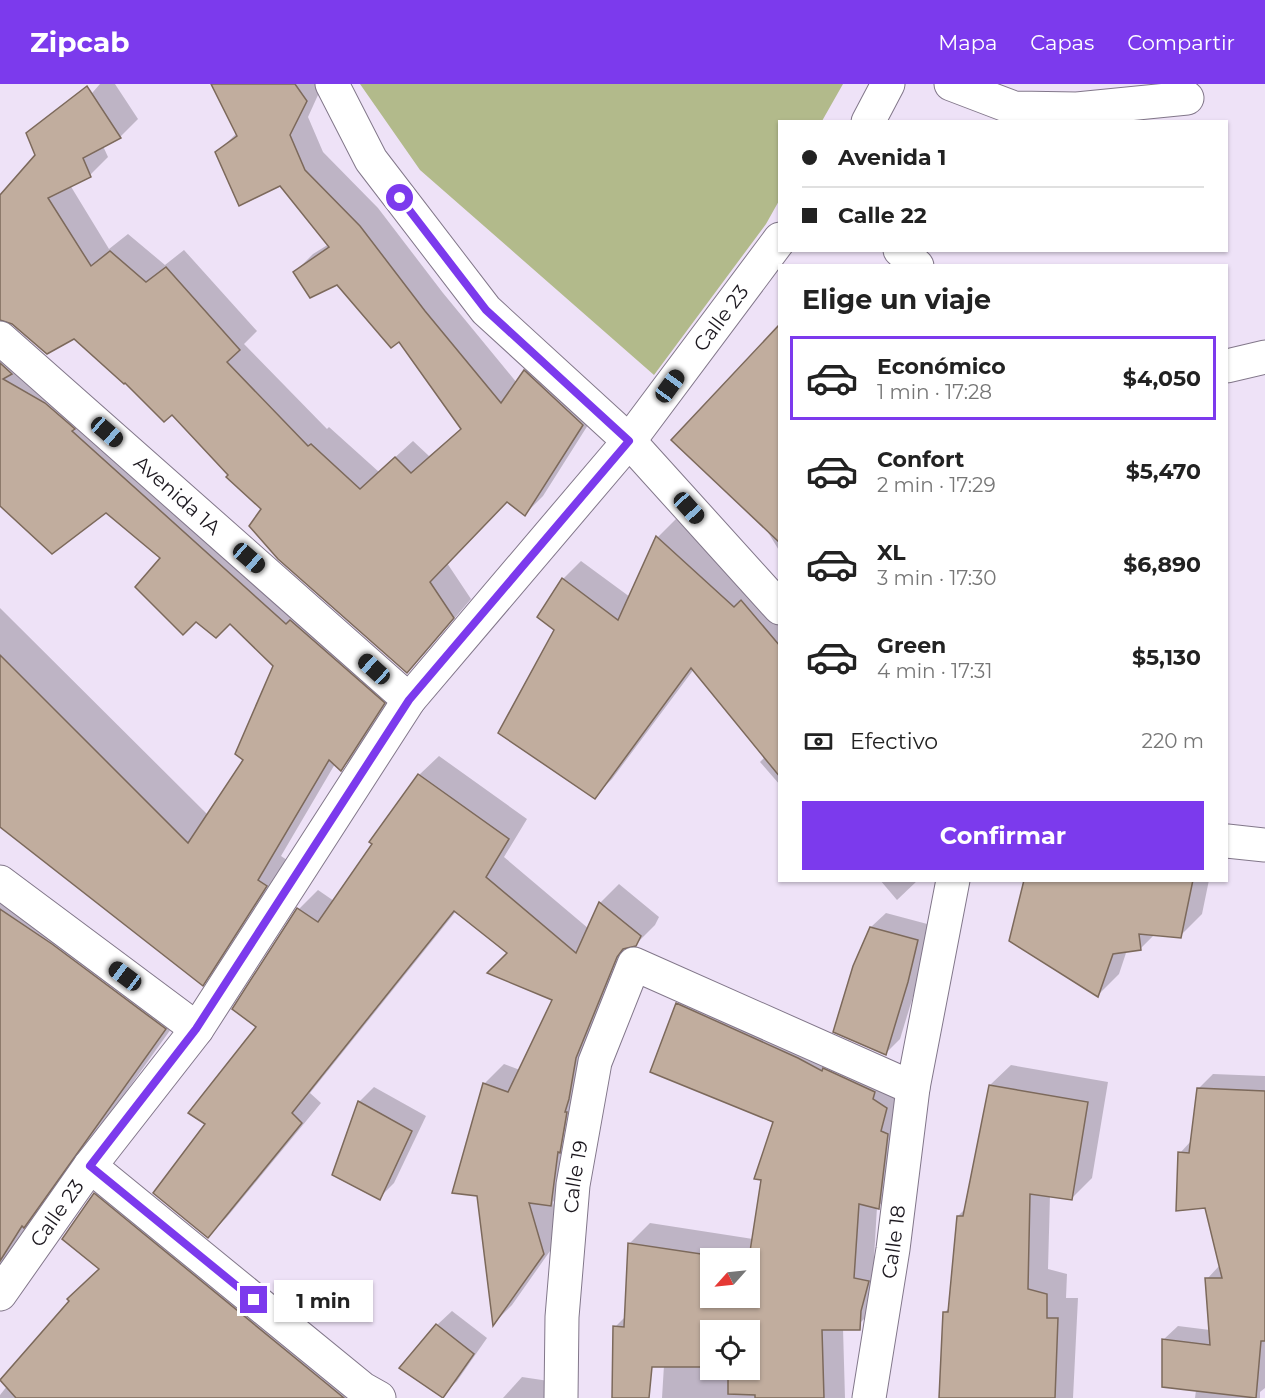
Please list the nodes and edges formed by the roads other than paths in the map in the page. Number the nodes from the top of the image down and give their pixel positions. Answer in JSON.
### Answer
{"nodes":[{"id":1,"x":332,"y":84,"type":"edge"},
{"id":2,"x":888,"y":84,"type":"edge"},
{"id":3,"x":951,"y":84,"type":"edge"},
{"id":4,"x":1187,"y":98,"type":"dead end"},
{"id":5,"x":869,"y":120,"type":"edge"},
{"id":6,"x":778,"y":242,"type":"edge"},
{"id":7,"x":902,"y":252,"type":"edge"},
{"id":8,"x":915,"y":264,"type":"edge"},
{"id":9,"x":0,"y":338,"type":"edge"},
{"id":10,"x":1265,"y":357,"type":"edge"},
{"id":11,"x":1228,"y":366,"type":"edge"},
{"id":12,"x":629,"y":441,"type":"junction"},
{"id":13,"x":778,"y":606,"type":"edge"},
{"id":14,"x":409,"y":700,"type":"junction"},
{"id":15,"x":1228,"y":841,"type":"edge"},
{"id":16,"x":1265,"y":845,"type":"edge"},
{"id":17,"x":0,"y":882,"type":"edge"},
{"id":18,"x":953,"y":882,"type":"edge"},
{"id":19,"x":196,"y":1029,"type":"junction"},
{"id":20,"x":913,"y":1088,"type":"junction"},
{"id":21,"x":90,"y":1166,"type":"junction"},
{"id":22,"x":0,"y":1294,"type":"edge"},
{"id":23,"x":366,"y":1395,"type":"edge"},
{"id":24,"x":561,"y":1398,"type":"edge"},
{"id":25,"x":869,"y":1398,"type":"edge"}],
"edges":[{"from":1,"to":12,"type":"street"},
{"from":2,"to":5,"type":"street"},
{"from":3,"to":4,"type":"street"},
{"from":6,"to":12,"type":"street","name":"Calle 23"},
{"from":7,"to":8,"type":"street"},
{"from":9,"to":14,"type":"street","name":"Avenida 1A"},
{"from":10,"to":11,"type":"street"},
{"from":12,"to":13,"type":"street"},
{"from":12,"to":14,"type":"street","name":"Calle 23"},
{"from":14,"to":19,"type":"street","name":"Calle 23"},
{"from":15,"to":16,"type":"street"},
{"from":17,"to":19,"type":"street"},
{"from":18,"to":20,"type":"street","name":"Calle 18"},
{"from":19,"to":21,"type":"street","name":"Calle 23"},
{"from":20,"to":24,"type":"street","name":"Calle 19"},
{"from":20,"to":25,"type":"street","name":"Calle 18"},
{"from":21,"to":22,"type":"street","name":"Calle 23"},
{"from":21,"to":23,"type":"street"}]}
